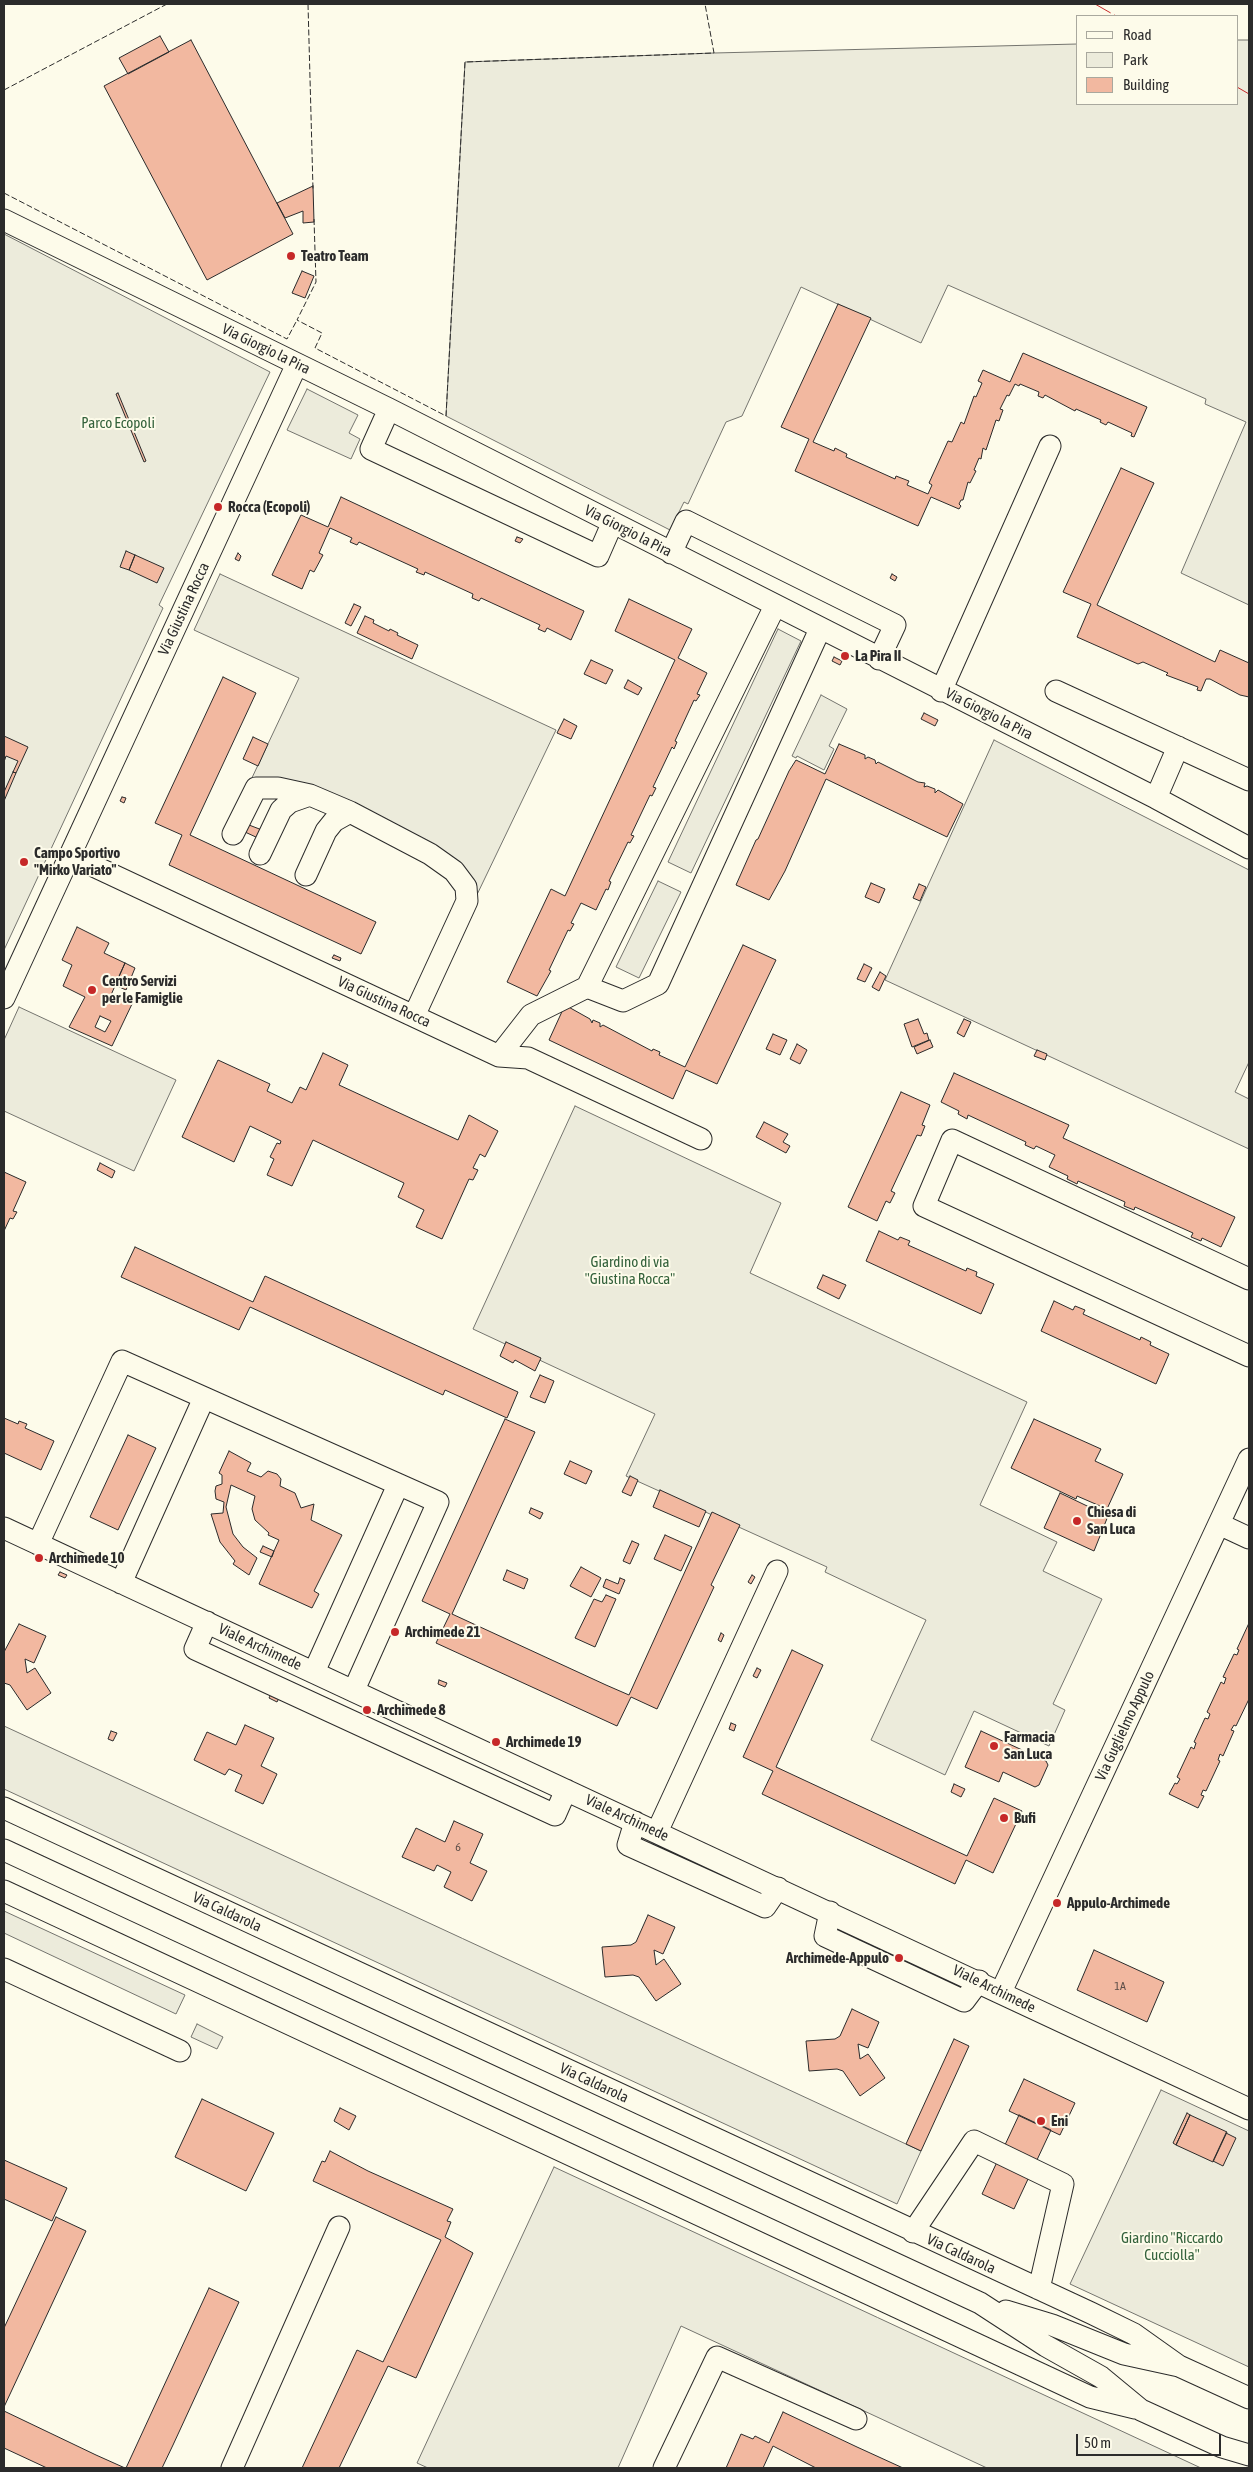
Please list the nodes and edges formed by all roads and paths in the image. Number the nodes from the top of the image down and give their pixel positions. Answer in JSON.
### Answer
{"nodes":[{"id":1,"x":4,"y":220,"type":"edge"},
{"id":2,"x":297,"y":364,"type":"junction"},
{"id":3,"x":389,"y":409,"type":"junction"},
{"id":4,"x":1050,"y":446,"type":"dead end"},
{"id":5,"x":612,"y":524,"type":"junction"},
{"id":6,"x":671,"y":553,"type":"junction"},
{"id":7,"x":775,"y":606,"type":"junction"},
{"id":8,"x":820,"y":629,"type":"junction"},
{"id":9,"x":879,"y":659,"type":"junction"},
{"id":10,"x":941,"y":690,"type":"junction"},
{"id":11,"x":1056,"y":691,"type":"dead end"},
{"id":12,"x":1178,"y":747,"type":"junction"},
{"id":13,"x":1249,"y":780,"type":"edge"},
{"id":14,"x":310,"y":795,"type":"junction"},
{"id":15,"x":1156,"y":798,"type":"junction"},
{"id":16,"x":350,"y":812,"type":"junction"},
{"id":17,"x":233,"y":834,"type":"dead end"},
{"id":18,"x":1249,"y":848,"type":"edge"},
{"id":19,"x":260,"y":854,"type":"dead end"},
{"id":20,"x":70,"y":855,"type":"junction"},
{"id":21,"x":306,"y":875,"type":"dead end"},
{"id":22,"x":587,"y":987,"type":"junction"},
{"id":23,"x":4,"y":998,"type":"edge"},
{"id":24,"x":414,"y":1016,"type":"junction"},
{"id":25,"x":499,"y":1056,"type":"junction"},
{"id":26,"x":701,"y":1139,"type":"dead end"},
{"id":27,"x":1249,"y":1279,"type":"edge"},
{"id":28,"x":1249,"y":1356,"type":"edge"},
{"id":29,"x":204,"y":1398,"type":"junction"},
{"id":30,"x":1249,"y":1459,"type":"edge"},
{"id":31,"x":398,"y":1485,"type":"junction"},
{"id":32,"x":1243,"y":1490,"type":"edge"},
{"id":33,"x":1219,"y":1524,"type":"junction"},
{"id":34,"x":4,"y":1528,"type":"edge"},
{"id":35,"x":1249,"y":1538,"type":"edge"},
{"id":36,"x":38,"y":1544,"type":"junction"},
{"id":37,"x":777,"y":1571,"type":"dead end"},
{"id":38,"x":121,"y":1583,"type":"junction"},
{"id":39,"x":207,"y":1622,"type":"junction"},
{"id":40,"x":307,"y":1669,"type":"junction"},
{"id":41,"x":354,"y":1690,"type":"junction"},
{"id":42,"x":288,"y":1692,"type":"junction"},
{"id":43,"x":507,"y":1762,"type":"junction"},
{"id":44,"x":496,"y":1789,"type":"junction"},
{"id":45,"x":566,"y":1790,"type":"junction"},
{"id":46,"x":4,"y":1808,"type":"edge"},
{"id":47,"x":635,"y":1822,"type":"junction"},
{"id":48,"x":657,"y":1832,"type":"junction"},
{"id":49,"x":4,"y":1850,"type":"edge"},
{"id":50,"x":778,"y":1888,"type":"junction"},
{"id":51,"x":4,"y":1892,"type":"edge"},
{"id":52,"x":4,"y":1969,"type":"edge"},
{"id":53,"x":1001,"y":1992,"type":"junction"},
{"id":54,"x":180,"y":2051,"type":"dead end"},
{"id":55,"x":1249,"y":2109,"type":"edge"},
{"id":56,"x":339,"y":2228,"type":"dead end"},
{"id":57,"x":914,"y":2232,"type":"junction"},
{"id":58,"x":1039,"y":2289,"type":"junction"},
{"id":59,"x":980,"y":2303,"type":"junction"},
{"id":60,"x":1179,"y":2366,"type":"junction"},
{"id":61,"x":1249,"y":2398,"type":"edge"},
{"id":62,"x":1141,"y":2410,"type":"junction"},
{"id":63,"x":856,"y":2419,"type":"dead end"},
{"id":64,"x":1245,"y":2456,"type":"edge"},
{"id":65,"x":232,"y":2468,"type":"edge"},
{"id":66,"x":664,"y":2468,"type":"edge"}],
"edges":[{"from":1,"to":2,"type":"street","name":"Via Giorgio la Pira"},
{"from":2,"to":3,"type":"street","name":"Via Giorgio la Pira"},
{"from":2,"to":20,"type":"street","name":"Via Giustina Rocca"},
{"from":3,"to":5,"type":"street","name":"Via Giorgio la Pira"},
{"from":3,"to":5,"type":"street"},
{"from":4,"to":10,"type":"street"},
{"from":5,"to":6,"type":"street","name":"Via Giorgio la Pira"},
{"from":6,"to":7,"type":"street","name":"Via Giorgio la Pira"},
{"from":6,"to":9,"type":"street"},
{"from":7,"to":8,"type":"street","name":"Via Giorgio la Pira"},
{"from":7,"to":22,"type":"street"},
{"from":8,"to":9,"type":"street","name":"Via Giorgio la Pira"},
{"from":8,"to":22,"type":"street"},
{"from":9,"to":10,"type":"street","name":"Via Giorgio la Pira"},
{"from":10,"to":15,"type":"street","name":"Via Giorgio la Pira"},
{"from":11,"to":12,"type":"street"},
{"from":12,"to":13,"type":"street"},
{"from":12,"to":15,"type":"street"},
{"from":14,"to":16,"type":"street"},
{"from":14,"to":17,"type":"street"},
{"from":14,"to":19,"type":"street"},
{"from":15,"to":18,"type":"street","name":"Via Giorgio la Pira"},
{"from":16,"to":21,"type":"street"},
{"from":16,"to":24,"type":"street"},
{"from":20,"to":23,"type":"street","name":"Via Giustina Rocca"},
{"from":20,"to":24,"type":"street","name":"Via Giustina Rocca"},
{"from":22,"to":25,"type":"street"},
{"from":24,"to":25,"type":"street","name":"Via Giustina Rocca"},
{"from":25,"to":26,"type":"street","name":"Via Giustina Rocca"},
{"from":27,"to":28,"type":"street"},
{"from":29,"to":31,"type":"street"},
{"from":29,"to":36,"type":"street"},
{"from":29,"to":38,"type":"street"},
{"from":30,"to":32,"type":"street","name":"Via Guglielmo Appulo"},
{"from":31,"to":40,"type":"street"},
{"from":31,"to":41,"type":"street"},
{"from":32,"to":33,"type":"street","name":"Via Guglielmo Appulo"},
{"from":33,"to":35,"type":"street"},
{"from":33,"to":53,"type":"street","name":"Via Guglielmo Appulo"},
{"from":34,"to":36,"type":"street","name":"Viale Archimede"},
{"from":36,"to":38,"type":"street","name":"Viale Archimede"},
{"from":37,"to":48,"type":"street"},
{"from":38,"to":39,"type":"street","name":"Viale Archimede"},
{"from":39,"to":40,"type":"street","name":"Viale Archimede"},
{"from":39,"to":42,"type":"street"},
{"from":40,"to":41,"type":"street","name":"Viale Archimede"},
{"from":40,"to":42,"type":"street"},
{"from":41,"to":43,"type":"street","name":"Viale Archimede"},
{"from":42,"to":44,"type":"street"},
{"from":43,"to":44,"type":"street"},
{"from":43,"to":45,"type":"street","name":"Viale Archimede"},
{"from":44,"to":45,"type":"street"},
{"from":45,"to":47,"type":"street","name":"Viale Archimede"},
{"from":46,"to":57,"type":"street","name":"Via Caldarola"},
{"from":47,"to":48,"type":"street","name":"Viale Archimede"},
{"from":47,"to":50,"type":"street"},
{"from":48,"to":50,"type":"street","name":"Viale Archimede"},
{"from":49,"to":59,"type":"street","name":"Via Caldarola"},
{"from":50,"to":53,"type":"street","name":"Viale Archimede"},
{"from":51,"to":62,"type":"street","name":"Via Caldarola"},
{"from":52,"to":54,"type":"street"},
{"from":53,"to":55,"type":"street","name":"Viale Archimede"},
{"from":56,"to":65,"type":"street"},
{"from":57,"to":58,"type":"street","name":"Via Caldarola"},
{"from":57,"to":58,"type":"street"},
{"from":58,"to":60,"type":"street","name":"Via Caldarola"},
{"from":59,"to":60,"type":"street","name":"Via Caldarola"},
{"from":59,"to":62,"type":"street","name":"Via Caldarola"},
{"from":60,"to":61,"type":"street","name":"Via Caldarola"},
{"from":62,"to":64,"type":"street","name":"Via Caldarola"},
{"from":63,"to":66,"type":"street"}]}
